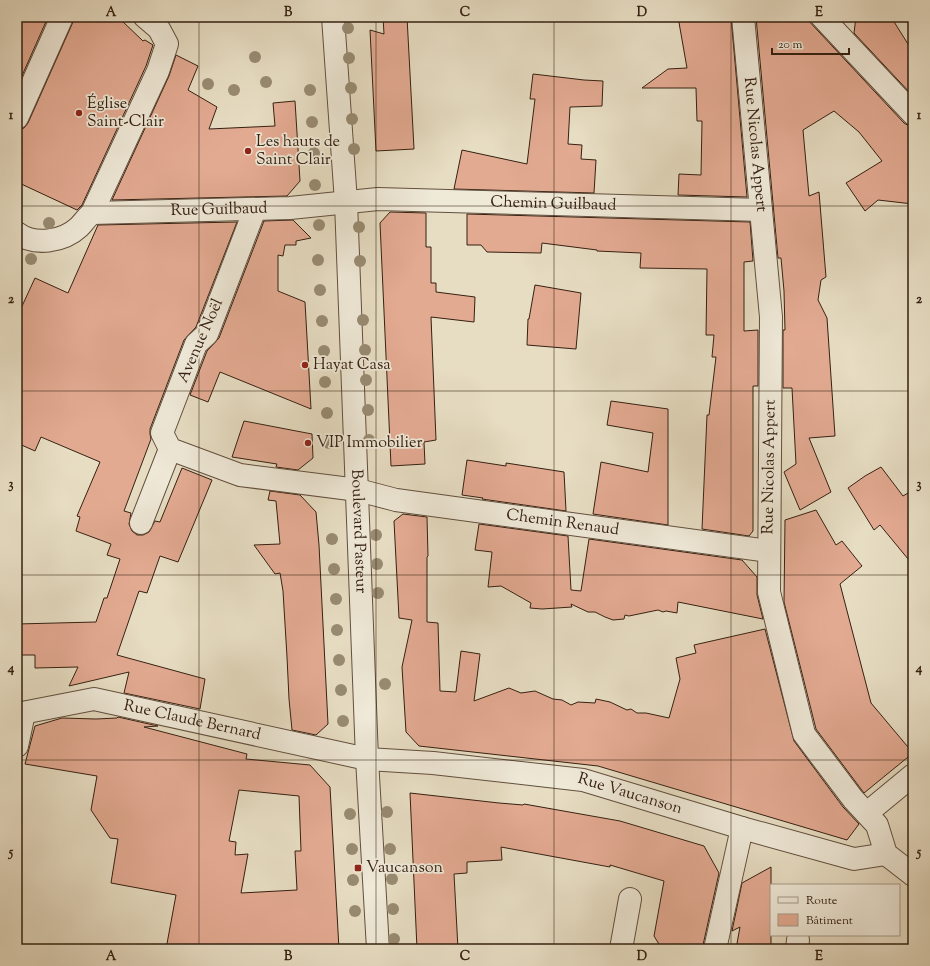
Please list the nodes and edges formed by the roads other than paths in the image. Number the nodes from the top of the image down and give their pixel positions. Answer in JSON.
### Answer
{"nodes":[{"id":1,"x":62,"y":17,"type":"edge"},
{"id":2,"x":145,"y":17,"type":"edge"},
{"id":3,"x":333,"y":17,"type":"edge"},
{"id":4,"x":743,"y":17,"type":"edge"},
{"id":5,"x":832,"y":20,"type":"edge"},
{"id":6,"x":913,"y":114,"type":"edge"},
{"id":7,"x":17,"y":118,"type":"edge"},
{"id":8,"x":346,"y":202,"type":"junction"},
{"id":9,"x":255,"y":209,"type":"junction"},
{"id":10,"x":761,"y":210,"type":"junction"},
{"id":11,"x":92,"y":213,"type":"junction"},
{"id":12,"x":19,"y":241,"type":"edge"},
{"id":13,"x":170,"y":449,"type":"junction"},
{"id":14,"x":358,"y":490,"type":"junction"},
{"id":15,"x":141,"y":523,"type":"dead end"},
{"id":16,"x":769,"y":551,"type":"junction"},
{"id":17,"x":20,"y":713,"type":"edge"},
{"id":18,"x":17,"y":746,"type":"edge"},
{"id":19,"x":367,"y":759,"type":"junction"},
{"id":20,"x":913,"y":775,"type":"edge"},
{"id":21,"x":867,"y":812,"type":"junction"},
{"id":22,"x":742,"y":828,"type":"junction"},
{"id":23,"x":886,"y":854,"type":"junction"},
{"id":24,"x":913,"y":875,"type":"edge"},
{"id":25,"x":630,"y":899,"type":"dead end"},
{"id":26,"x":378,"y":949,"type":"edge"},
{"id":27,"x":621,"y":949,"type":"edge"},
{"id":28,"x":715,"y":949,"type":"edge"}],
"edges":[{"from":1,"to":7,"type":"street"},
{"from":2,"to":11,"type":"street"},
{"from":3,"to":8,"type":"street","name":"Boulevard Pasteur"},
{"from":4,"to":10,"type":"street","name":"Rue Nicolas Appert"},
{"from":5,"to":6,"type":"street"},
{"from":8,"to":9,"type":"street","name":"Rue Guilbaud"},
{"from":8,"to":10,"type":"street","name":"Chemin Guilbaud"},
{"from":8,"to":14,"type":"street","name":"Boulevard Pasteur"},
{"from":9,"to":11,"type":"street","name":"Rue Guilbaud"},
{"from":9,"to":13,"type":"street","name":"Avenue Noël"},
{"from":10,"to":16,"type":"street","name":"Rue Nicolas Appert"},
{"from":11,"to":12,"type":"street"},
{"from":13,"to":14,"type":"street"},
{"from":13,"to":15,"type":"street"},
{"from":14,"to":16,"type":"street","name":"Chemin Renaud"},
{"from":14,"to":19,"type":"street","name":"Boulevard Pasteur"},
{"from":16,"to":21,"type":"street","name":"Rue Nicolas Appert"},
{"from":17,"to":18,"type":"street"},
{"from":17,"to":19,"type":"street","name":"Rue Claude Bernard"},
{"from":19,"to":22,"type":"street","name":"Rue Vaucanson"},
{"from":19,"to":26,"type":"street","name":"Boulevard Pasteur"},
{"from":20,"to":21,"type":"street"},
{"from":21,"to":23,"type":"street","name":"Rue Nicolas Appert"},
{"from":22,"to":23,"type":"street","name":"Rue Vaucanson"},
{"from":22,"to":28,"type":"street"},
{"from":23,"to":24,"type":"street"},
{"from":25,"to":27,"type":"street"}]}
